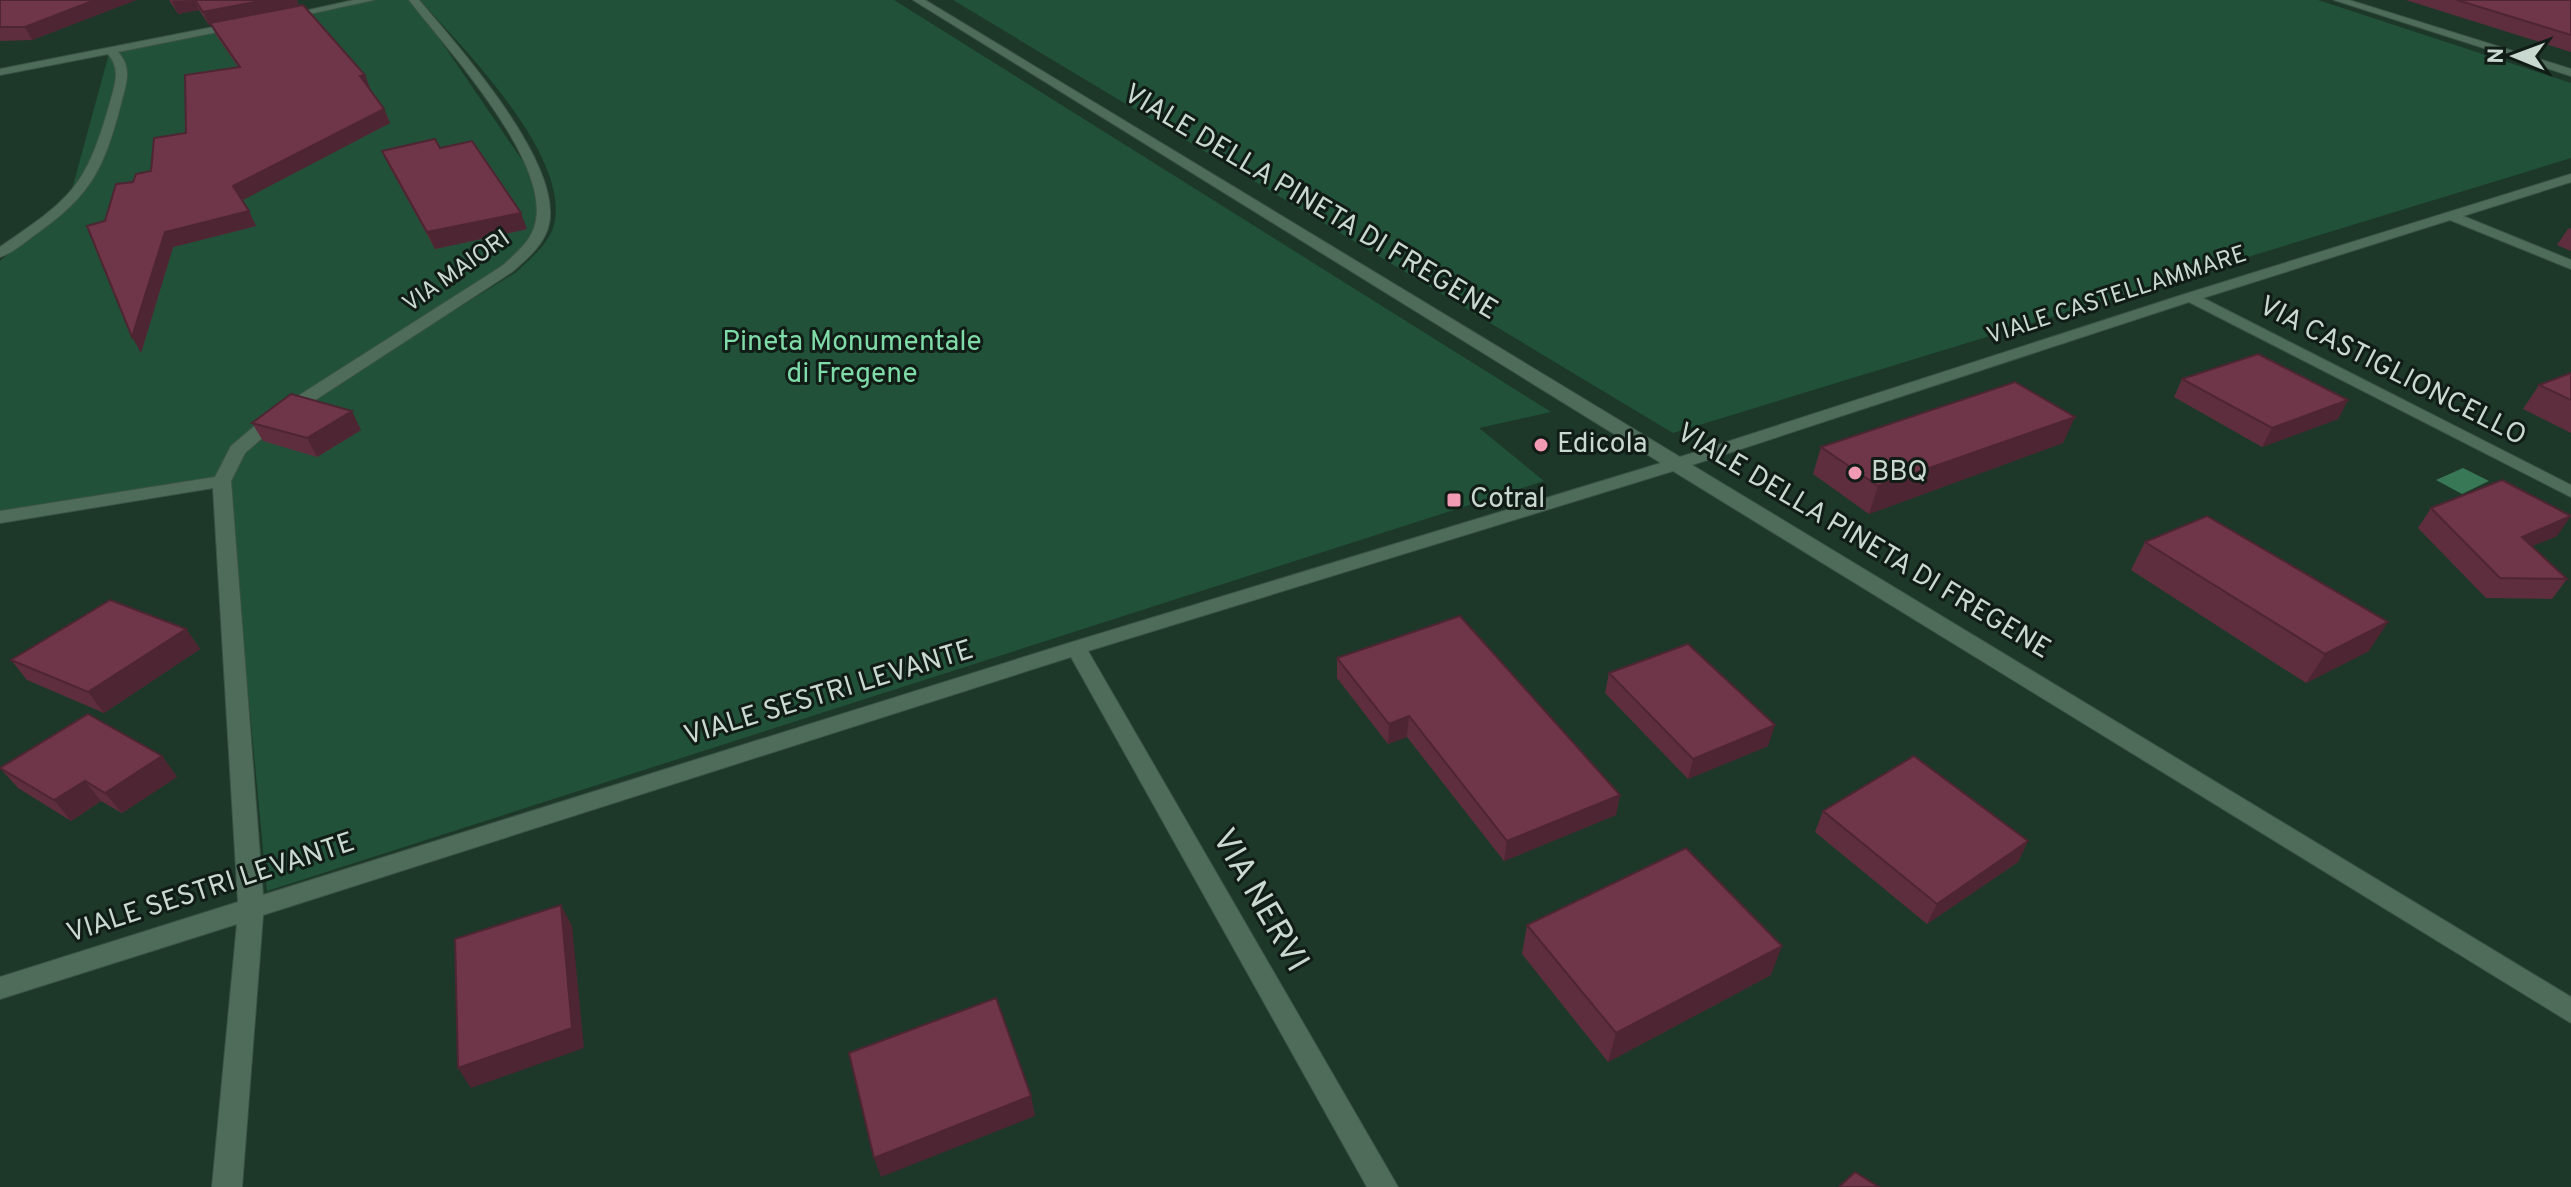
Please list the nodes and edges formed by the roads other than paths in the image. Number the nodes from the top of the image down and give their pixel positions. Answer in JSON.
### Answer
{"nodes":[{"id":1,"x":369,"y":0,"type":"edge"},
{"id":2,"x":414,"y":0,"type":"edge"},
{"id":3,"x":918,"y":0,"type":"edge"},
{"id":4,"x":2339,"y":0,"type":"edge"},
{"id":5,"x":262,"y":21,"type":"edge"},
{"id":6,"x":247,"y":23,"type":"edge"},
{"id":7,"x":110,"y":50,"type":"junction"},
{"id":8,"x":0,"y":72,"type":"edge"},
{"id":9,"x":2571,"y":73,"type":"edge"},
{"id":10,"x":2571,"y":178,"type":"edge"},
{"id":11,"x":2451,"y":216,"type":"junction"},
{"id":12,"x":0,"y":253,"type":"edge"},
{"id":13,"x":2571,"y":265,"type":"edge"},
{"id":14,"x":2190,"y":297,"type":"junction"},
{"id":15,"x":1678,"y":463,"type":"junction"},
{"id":16,"x":222,"y":481,"type":"junction"},
{"id":17,"x":2571,"y":492,"type":"edge"},
{"id":18,"x":0,"y":517,"type":"edge"},
{"id":19,"x":1076,"y":648,"type":"junction"},
{"id":20,"x":251,"y":907,"type":"junction"},
{"id":21,"x":0,"y":988,"type":"edge"},
{"id":22,"x":2571,"y":1011,"type":"edge"},
{"id":23,"x":227,"y":1187,"type":"edge"},
{"id":24,"x":1383,"y":1187,"type":"edge"}],
"edges":[{"from":1,"to":5,"type":"street"},
{"from":2,"to":16,"type":"street","name":"VIA MAIORI"},
{"from":3,"to":15,"type":"street","name":"VIALE DELLA PINETA DI FREGENE"},
{"from":4,"to":9,"type":"street"},
{"from":6,"to":7,"type":"street"},
{"from":7,"to":8,"type":"street"},
{"from":7,"to":12,"type":"street"},
{"from":10,"to":11,"type":"street","name":"VIALE CASTELLAMMARE"},
{"from":11,"to":13,"type":"street"},
{"from":11,"to":14,"type":"street","name":"VIALE CASTELLAMMARE"},
{"from":14,"to":15,"type":"street","name":"VIALE CASTELLAMMARE"},
{"from":14,"to":17,"type":"street","name":"VIA CASTIGLIONCELLO"},
{"from":15,"to":19,"type":"street","name":"VIALE SESTRI LEVANTE"},
{"from":15,"to":22,"type":"street","name":"VIALE DELLA PINETA DI FREGENE"},
{"from":16,"to":18,"type":"street"},
{"from":16,"to":20,"type":"street"},
{"from":19,"to":20,"type":"street","name":"VIALE SESTRI LEVANTE"},
{"from":19,"to":24,"type":"street","name":"VIA NERVI"},
{"from":20,"to":21,"type":"street","name":"VIALE SESTRI LEVANTE"},
{"from":20,"to":23,"type":"street"}]}
